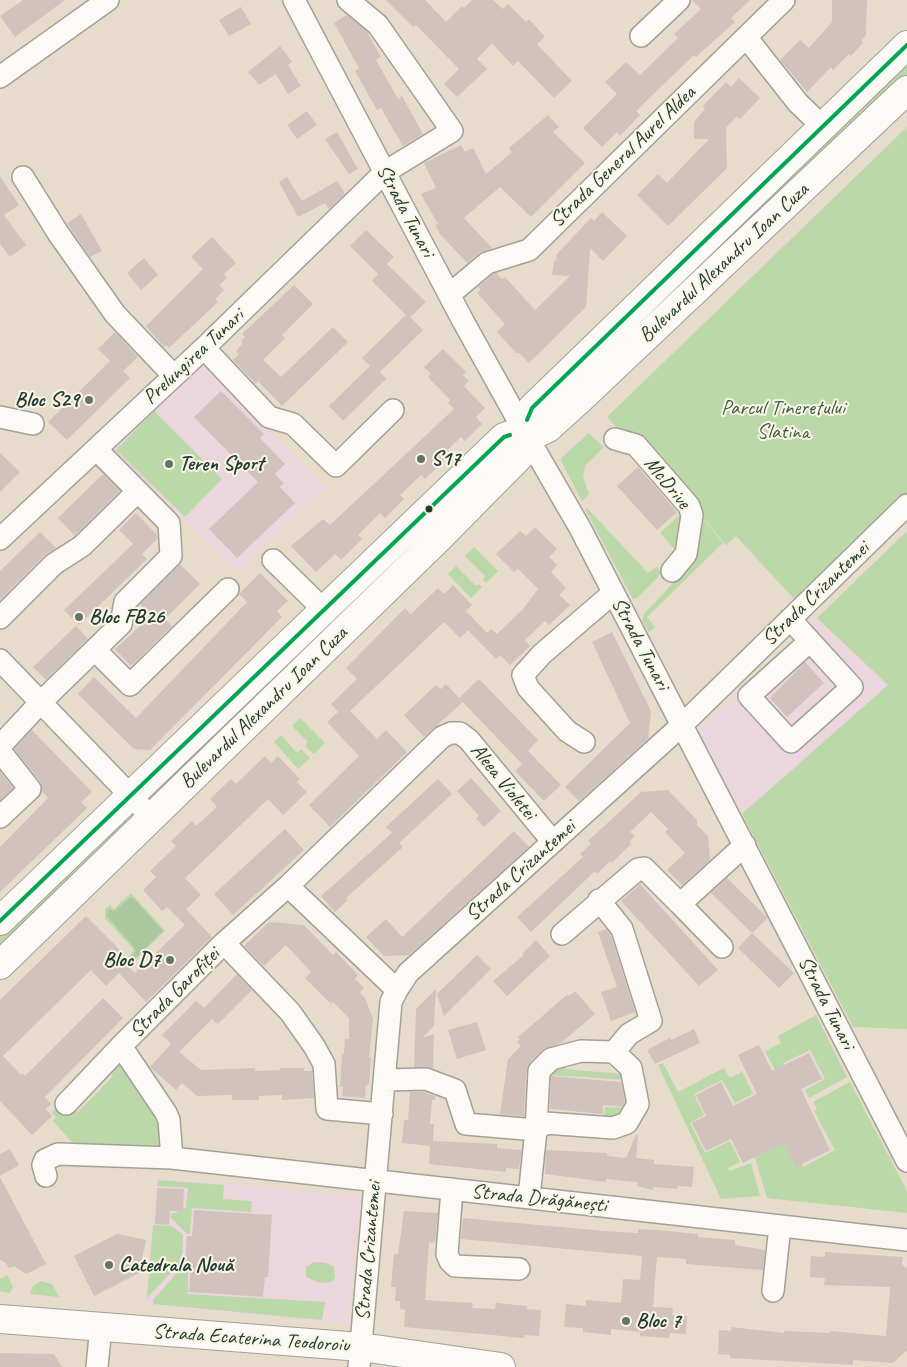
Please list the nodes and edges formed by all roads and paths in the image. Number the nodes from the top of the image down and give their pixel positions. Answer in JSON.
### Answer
{"nodes":[{"id":1,"x":108,"y":0,"type":"edge"},
{"id":2,"x":294,"y":0,"type":"edge"},
{"id":3,"x":348,"y":0,"type":"edge"},
{"id":4,"x":679,"y":0,"type":"edge"},
{"id":5,"x":784,"y":0,"type":"edge"},
{"id":6,"x":641,"y":36,"type":"dead end"},
{"id":7,"x":746,"y":37,"type":"junction"},
{"id":8,"x":907,"y":45,"type":"edge"},
{"id":9,"x":0,"y":77,"type":"edge"},
{"id":10,"x":907,"y":90,"type":"edge"},
{"id":11,"x":822,"y":126,"type":"junction"},
{"id":12,"x":385,"y":172,"type":"junction"},
{"id":13,"x":23,"y":176,"type":"dead end"},
{"id":14,"x":450,"y":294,"type":"junction"},
{"id":15,"x":204,"y":348,"type":"junction"},
{"id":16,"x":174,"y":376,"type":"junction"},
{"id":17,"x":393,"y":410,"type":"dead end"},
{"id":18,"x":0,"y":417,"type":"edge"},
{"id":19,"x":33,"y":424,"type":"dead end"},
{"id":20,"x":525,"y":433,"type":"junction"},
{"id":21,"x":615,"y":438,"type":"dead end"},
{"id":22,"x":96,"y":449,"type":"junction"},
{"id":23,"x":137,"y":492,"type":"junction"},
{"id":24,"x":907,"y":506,"type":"edge"},
{"id":25,"x":0,"y":539,"type":"edge"},
{"id":26,"x":273,"y":560,"type":"dead end"},
{"id":27,"x":672,"y":571,"type":"dead end"},
{"id":28,"x":228,"y":589,"type":"dead end"},
{"id":29,"x":613,"y":593,"type":"junction"},
{"id":30,"x":325,"y":611,"type":"junction"},
{"id":31,"x":0,"y":618,"type":"edge"},
{"id":32,"x":790,"y":619,"type":"junction"},
{"id":33,"x":810,"y":640,"type":"junction"},
{"id":34,"x":95,"y":650,"type":"junction"},
{"id":35,"x":0,"y":660,"type":"edge"},
{"id":36,"x":37,"y":698,"type":"junction"},
{"id":37,"x":682,"y":725,"type":"junction"},
{"id":38,"x":0,"y":727,"type":"edge"},
{"id":39,"x":584,"y":742,"type":"dead end"},
{"id":40,"x":0,"y":746,"type":"edge"},
{"id":41,"x":0,"y":751,"type":"edge"},
{"id":42,"x":425,"y":753,"type":"joint"},
{"id":43,"x":130,"y":795,"type":"junction"},
{"id":44,"x":0,"y":817,"type":"edge"},
{"id":45,"x":152,"y":818,"type":"junction"},
{"id":46,"x":553,"y":842,"type":"junction"},
{"id":47,"x":745,"y":845,"type":"junction"},
{"id":48,"x":288,"y":886,"type":"junction"},
{"id":49,"x":599,"y":900,"type":"junction"},
{"id":50,"x":680,"y":904,"type":"junction"},
{"id":51,"x":0,"y":921,"type":"edge"},
{"id":52,"x":562,"y":934,"type":"dead end"},
{"id":53,"x":224,"y":943,"type":"junction"},
{"id":54,"x":722,"y":947,"type":"dead end"},
{"id":55,"x":0,"y":964,"type":"edge"},
{"id":56,"x":397,"y":990,"type":"junction"},
{"id":57,"x":121,"y":1046,"type":"junction"},
{"id":58,"x":614,"y":1052,"type":"junction"},
{"id":59,"x":385,"y":1080,"type":"junction"},
{"id":60,"x":66,"y":1104,"type":"dead end"},
{"id":61,"x":382,"y":1114,"type":"junction"},
{"id":62,"x":897,"y":1120,"type":"edge"},
{"id":63,"x":536,"y":1130,"type":"junction"},
{"id":64,"x":172,"y":1158,"type":"junction"},
{"id":65,"x":907,"y":1161,"type":"edge"},
{"id":66,"x":46,"y":1176,"type":"dead end"},
{"id":67,"x":376,"y":1180,"type":"junction"},
{"id":68,"x":452,"y":1189,"type":"junction"},
{"id":69,"x":529,"y":1198,"type":"junction"},
{"id":70,"x":780,"y":1226,"type":"junction"},
{"id":71,"x":907,"y":1240,"type":"edge"},
{"id":72,"x":519,"y":1269,"type":"dead end"},
{"id":73,"x":773,"y":1291,"type":"dead end"},
{"id":74,"x":0,"y":1319,"type":"edge"},
{"id":75,"x":101,"y":1326,"type":"junction"},
{"id":76,"x":360,"y":1357,"type":"edge"},
{"id":77,"x":97,"y":1367,"type":"edge"},
{"id":78,"x":501,"y":1367,"type":"edge"}],
"edges":[{"from":1,"to":9,"type":"street"},
{"from":2,"to":12,"type":"street","name":"Strada Tunari"},
{"from":3,"to":12,"type":"street","name":"Prelungirea Tunari"},
{"from":4,"to":6,"type":"street"},
{"from":5,"to":7,"type":"street","name":"Strada General Aurel Aldea"},
{"from":7,"to":11,"type":"street"},
{"from":7,"to":14,"type":"street","name":"Strada General Aurel Aldea"},
{"from":8,"to":11,"type":"main road","name":"Bulevardul Alexandru Ioan Cuza"},
{"from":10,"to":20,"type":"main road","name":"Bulevardul Alexandru Ioan Cuza"},
{"from":11,"to":20,"type":"main road","name":"Bulevardul Alexandru Ioan Cuza"},
{"from":12,"to":14,"type":"street","name":"Strada Tunari"},
{"from":12,"to":15,"type":"street","name":"Prelungirea Tunari"},
{"from":13,"to":16,"type":"street"},
{"from":14,"to":20,"type":"street","name":"Strada Tunari"},
{"from":15,"to":16,"type":"street","name":"Prelungirea Tunari"},
{"from":15,"to":17,"type":"street"},
{"from":16,"to":22,"type":"street","name":"Prelungirea Tunari"},
{"from":18,"to":19,"type":"street"},
{"from":20,"to":29,"type":"street","name":"Strada Tunari"},
{"from":20,"to":30,"type":"main road","name":"Bulevardul Alexandru Ioan Cuza"},
{"from":20,"to":45,"type":"main road","name":"Bulevardul Alexandru Ioan Cuza"},
{"from":21,"to":27,"type":"street","name":"McDrive"},
{"from":22,"to":23,"type":"street"},
{"from":22,"to":25,"type":"street","name":"Prelungirea Tunari"},
{"from":23,"to":31,"type":"street"},
{"from":23,"to":34,"type":"street"},
{"from":24,"to":32,"type":"street","name":"Strada Crizantemei"},
{"from":26,"to":30,"type":"street"},
{"from":28,"to":34,"type":"street"},
{"from":29,"to":37,"type":"street","name":"Strada Tunari"},
{"from":29,"to":39,"type":"street"},
{"from":30,"to":43,"type":"main road","name":"Bulevardul Alexandru Ioan Cuza"},
{"from":32,"to":33,"type":"street"},
{"from":32,"to":37,"type":"street","name":"Strada Crizantemei"},
{"from":33,"to":33,"type":"street"},
{"from":34,"to":36,"type":"street"},
{"from":35,"to":36,"type":"street"},
{"from":36,"to":38,"type":"street"},
{"from":36,"to":40,"type":"street"},
{"from":36,"to":43,"type":"street"},
{"from":37,"to":46,"type":"street","name":"Strada Crizantemei"},
{"from":37,"to":47,"type":"street","name":"Strada Tunari"},
{"from":41,"to":44,"type":"street"},
{"from":42,"to":46,"type":"street","name":"Aleea Violetei"},
{"from":42,"to":48,"type":"street","name":"Strada Garofiței"},
{"from":43,"to":45,"type":"street"},
{"from":43,"to":51,"type":"main road","name":"Bulevardul Alexandru Ioan Cuza"},
{"from":45,"to":55,"type":"main road","name":"Bulevardul Alexandru Ioan Cuza"},
{"from":46,"to":56,"type":"street","name":"Strada Crizantemei"},
{"from":47,"to":50,"type":"street"},
{"from":47,"to":62,"type":"street","name":"Strada Tunari"},
{"from":48,"to":53,"type":"street","name":"Strada Garofiței"},
{"from":48,"to":56,"type":"street"},
{"from":49,"to":50,"type":"street"},
{"from":49,"to":52,"type":"street"},
{"from":49,"to":58,"type":"street"},
{"from":50,"to":54,"type":"street"},
{"from":53,"to":57,"type":"street","name":"Strada Garofiței"},
{"from":53,"to":61,"type":"street"},
{"from":56,"to":59,"type":"street","name":"Strada Crizantemei"},
{"from":57,"to":60,"type":"street","name":"Strada Garofiței"},
{"from":57,"to":64,"type":"street"},
{"from":58,"to":63,"type":"street"},
{"from":58,"to":63,"type":"street"},
{"from":59,"to":61,"type":"street","name":"Strada Crizantemei"},
{"from":59,"to":63,"type":"street"},
{"from":61,"to":67,"type":"street","name":"Strada Crizantemei"},
{"from":62,"to":65,"type":"street","name":"Strada Tunari"},
{"from":63,"to":69,"type":"street"},
{"from":64,"to":66,"type":"street","name":"Strada Drăgănești"},
{"from":64,"to":67,"type":"street","name":"Strada Drăgănești"},
{"from":67,"to":68,"type":"street","name":"Strada Drăgănești"},
{"from":67,"to":76,"type":"street","name":"Strada Crizantemei"},
{"from":68,"to":69,"type":"street","name":"Strada Drăgănești"},
{"from":68,"to":72,"type":"street"},
{"from":69,"to":70,"type":"street","name":"Strada Drăgănești"},
{"from":70,"to":71,"type":"street","name":"Strada Drăgănești"},
{"from":70,"to":73,"type":"street"},
{"from":74,"to":75,"type":"main road","name":"Strada Ecaterina Teodoroiu"},
{"from":75,"to":76,"type":"main road","name":"Strada Ecaterina Teodoroiu"},
{"from":75,"to":77,"type":"street"},
{"from":76,"to":78,"type":"main road","name":"Strada Ecaterina Teodoroiu"}]}
